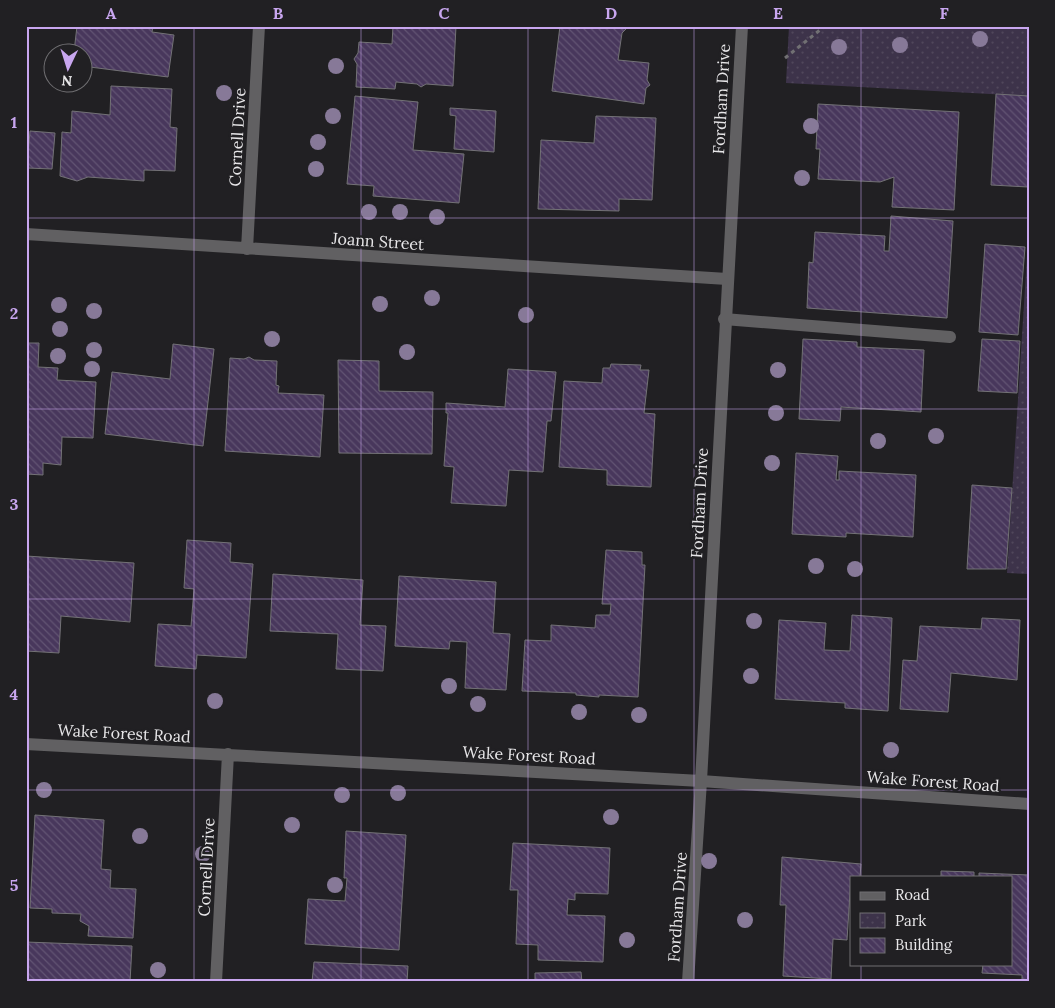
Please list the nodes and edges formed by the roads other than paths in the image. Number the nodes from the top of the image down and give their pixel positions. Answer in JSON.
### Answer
{"nodes":[{"id":1,"x":259,"y":26,"type":"edge"},
{"id":2,"x":742,"y":26,"type":"edge"},
{"id":3,"x":26,"y":234,"type":"edge"},
{"id":4,"x":247,"y":249,"type":"junction"},
{"id":5,"x":727,"y":279,"type":"junction"},
{"id":6,"x":724,"y":319,"type":"junction"},
{"id":7,"x":950,"y":337,"type":"dead end"},
{"id":8,"x":26,"y":744,"type":"edge"},
{"id":9,"x":228,"y":754,"type":"junction"},
{"id":10,"x":701,"y":781,"type":"junction"},
{"id":11,"x":1029,"y":804,"type":"edge"},
{"id":12,"x":216,"y":982,"type":"edge"},
{"id":13,"x":688,"y":982,"type":"edge"}],
"edges":[{"from":1,"to":4,"type":"street","name":"Cornell Drive"},
{"from":2,"to":5,"type":"street","name":"Fordham Drive"},
{"from":3,"to":4,"type":"street","name":"Joann Street"},
{"from":4,"to":5,"type":"street","name":"Joann Street"},
{"from":5,"to":6,"type":"street","name":"Fordham Drive"},
{"from":6,"to":7,"type":"street"},
{"from":6,"to":10,"type":"street","name":"Fordham Drive"},
{"from":8,"to":9,"type":"street","name":"Wake Forest Road"},
{"from":9,"to":10,"type":"street","name":"Wake Forest Road"},
{"from":9,"to":12,"type":"street","name":"Cornell Drive"},
{"from":10,"to":11,"type":"street","name":"Wake Forest Road"},
{"from":10,"to":13,"type":"street","name":"Fordham Drive"}]}
